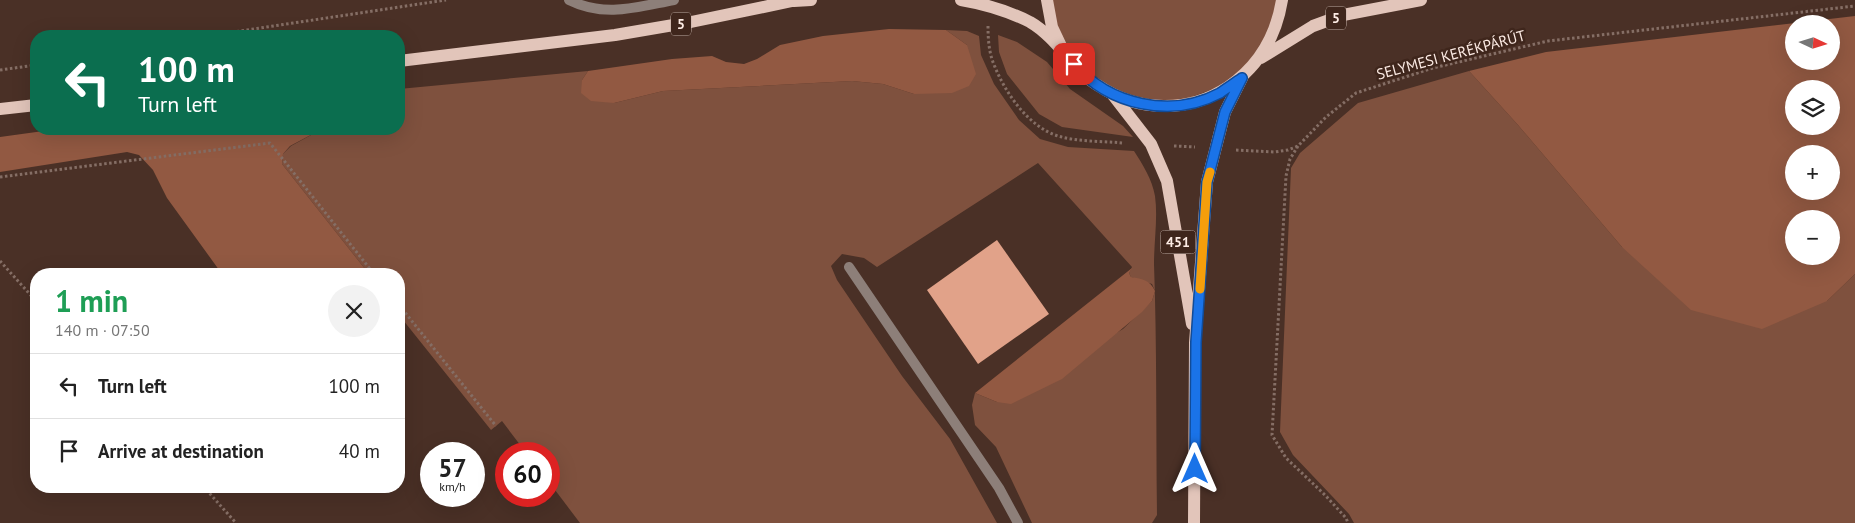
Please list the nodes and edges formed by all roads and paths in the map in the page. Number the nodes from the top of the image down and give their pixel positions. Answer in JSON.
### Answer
{"nodes":[{"id":1,"x":446,"y":0,"type":"edge"},
{"id":2,"x":569,"y":0,"type":"edge"},
{"id":3,"x":674,"y":0,"type":"edge"},
{"id":4,"x":795,"y":0,"type":"edge"},
{"id":5,"x":811,"y":0,"type":"edge"},
{"id":6,"x":961,"y":0,"type":"edge"},
{"id":7,"x":1047,"y":0,"type":"edge"},
{"id":8,"x":1282,"y":0,"type":"edge"},
{"id":9,"x":1422,"y":0,"type":"edge"},
{"id":10,"x":987,"y":4,"type":"junction"},
{"id":11,"x":1855,"y":6,"type":"edge"},
{"id":12,"x":247,"y":30,"type":"edge"},
{"id":13,"x":1064,"y":51,"type":"junction"},
{"id":14,"x":1259,"y":59,"type":"junction"},
{"id":15,"x":405,"y":60,"type":"edge"},
{"id":16,"x":30,"y":66,"type":"edge"},
{"id":17,"x":0,"y":70,"type":"edge"},
{"id":18,"x":1242,"y":78,"type":"junction"},
{"id":19,"x":1113,"y":95,"type":"junction"},
{"id":20,"x":30,"y":106,"type":"edge"},
{"id":21,"x":0,"y":109,"type":"edge"},
{"id":22,"x":1151,"y":144,"type":"junction"},
{"id":23,"x":1298,"y":146,"type":"junction"},
{"id":24,"x":1216,"y":147,"type":"junction"},
{"id":25,"x":0,"y":177,"type":"edge"},
{"id":26,"x":0,"y":261,"type":"edge"},
{"id":27,"x":849,"y":267,"type":"dead end"},
{"id":28,"x":369,"y":268,"type":"edge"},
{"id":29,"x":30,"y":294,"type":"edge"},
{"id":30,"x":405,"y":312,"type":"edge"},
{"id":31,"x":1196,"y":342,"type":"junction"},
{"id":32,"x":496,"y":426,"type":"dead end"},
{"id":33,"x":209,"y":493,"type":"edge"},
{"id":34,"x":236,"y":523,"type":"edge"},
{"id":35,"x":1018,"y":523,"type":"edge"},
{"id":36,"x":1194,"y":523,"type":"edge"},
{"id":37,"x":1348,"y":523,"type":"edge"}],
"edges":[{"from":1,"to":12,"type":"path"},
{"from":2,"to":3,"type":"street"},
{"from":4,"to":5,"type":"main road","number":"5"},
{"from":4,"to":15,"type":"main road","number":"5"},
{"from":6,"to":10,"type":"main road","number":"5"},
{"from":7,"to":13,"type":"main road","number":"5"},
{"from":8,"to":14,"type":"main road","number":"5"},
{"from":9,"to":14,"type":"main road","number":"5"},
{"from":10,"to":13,"type":"main road","number":"5"},
{"from":10,"to":22,"type":"path"},
{"from":11,"to":23,"type":"path","name":"SELYMESI KERÉKPÁRÚT"},
{"from":13,"to":19,"type":"main road","number":"5"},
{"from":14,"to":18,"type":"main road","number":"5"},
{"from":16,"to":17,"type":"path"},
{"from":18,"to":19,"type":"main road","number":"5"},
{"from":18,"to":24,"type":"main road","number":"451"},
{"from":19,"to":22,"type":"main road","number":"451"},
{"from":20,"to":21,"type":"main road"},
{"from":22,"to":24,"type":"path"},
{"from":22,"to":31,"type":"main road","number":"451"},
{"from":23,"to":24,"type":"path"},
{"from":23,"to":37,"type":"path"},
{"from":24,"to":31,"type":"main road","number":"451"},
{"from":25,"to":28,"type":"path"},
{"from":26,"to":29,"type":"path"},
{"from":27,"to":35,"type":"street"},
{"from":30,"to":32,"type":"path"},
{"from":31,"to":36,"type":"main road","number":"451"},
{"from":33,"to":34,"type":"path"}]}
